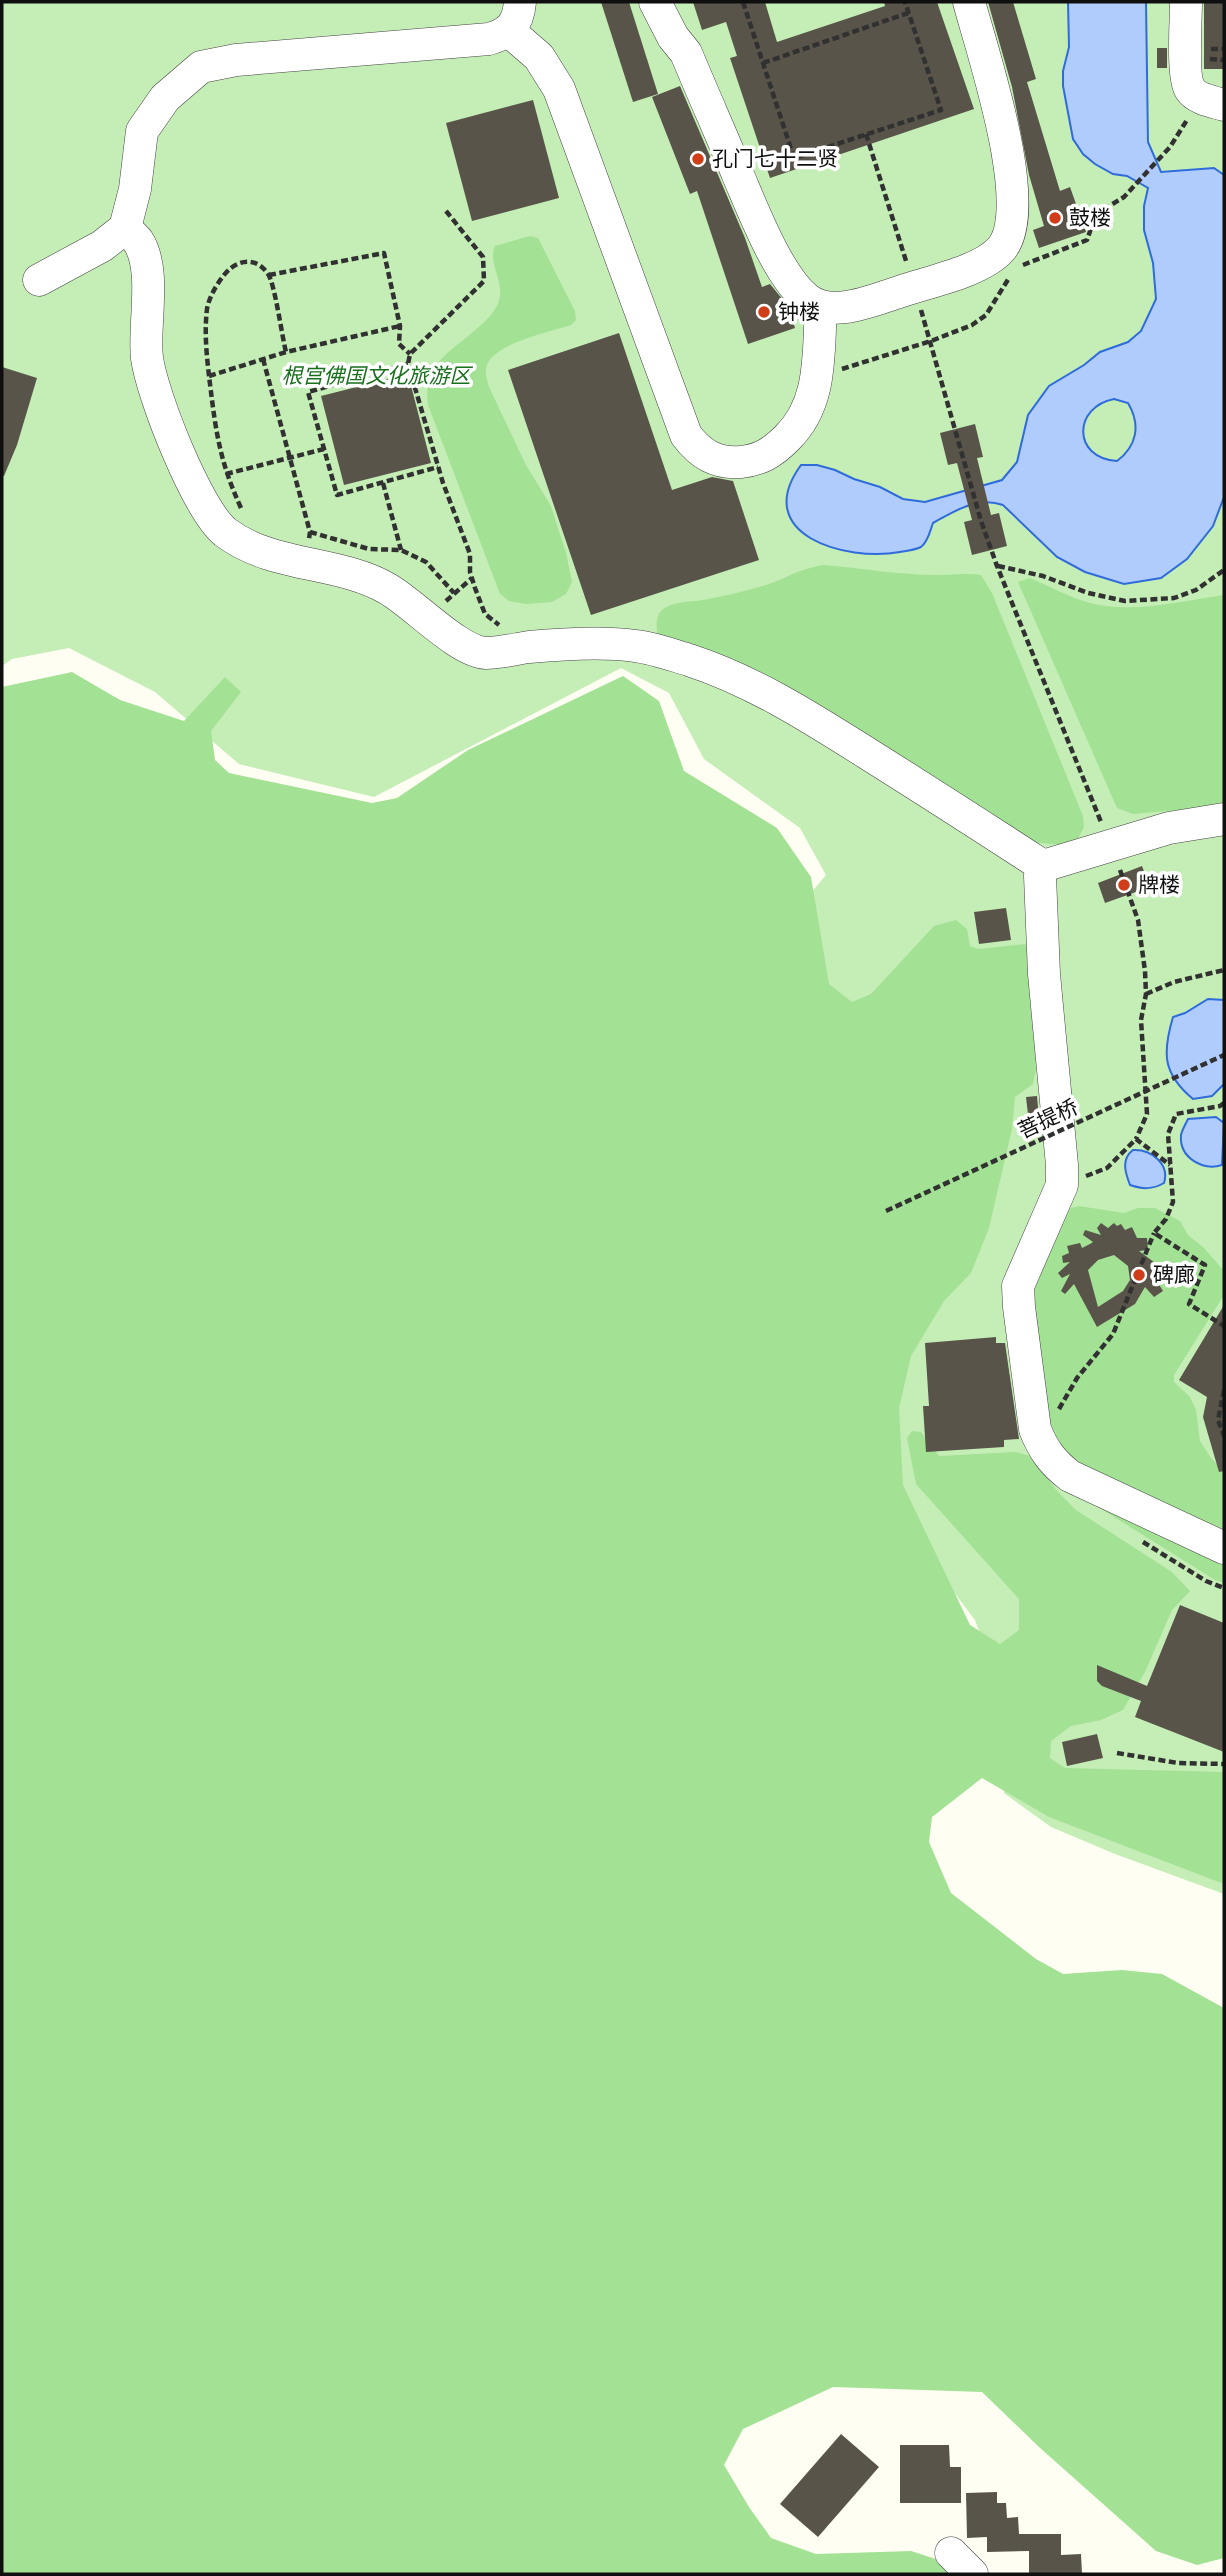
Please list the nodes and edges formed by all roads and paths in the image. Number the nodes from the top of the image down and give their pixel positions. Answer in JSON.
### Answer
{"nodes":[{"id":1,"x":520,"y":2,"type":"edge"},
{"id":2,"x":655,"y":2,"type":"edge"},
{"id":3,"x":743,"y":2,"type":"edge"},
{"id":4,"x":905,"y":2,"type":"edge"},
{"id":5,"x":969,"y":2,"type":"edge"},
{"id":6,"x":1186,"y":2,"type":"edge"},
{"id":7,"x":908,"y":13,"type":"junction"},
{"id":8,"x":509,"y":31,"type":"junction"},
{"id":9,"x":1210,"y":49,"type":"dead end"},
{"id":10,"x":1224,"y":49,"type":"edge"},
{"id":11,"x":763,"y":63,"type":"junction"},
{"id":12,"x":1224,"y":105,"type":"edge"},
{"id":13,"x":1170,"y":147,"type":"dead end"},
{"id":14,"x":446,"y":211,"type":"dead end"},
{"id":15,"x":125,"y":228,"type":"junction"},
{"id":16,"x":1013,"y":254,"type":"junction"},
{"id":17,"x":269,"y":275,"type":"junction"},
{"id":18,"x":39,"y":280,"type":"dead end"},
{"id":19,"x":821,"y":307,"type":"junction"},
{"id":20,"x":400,"y":326,"type":"junction"},
{"id":21,"x":286,"y":352,"type":"junction"},
{"id":22,"x":410,"y":354,"type":"junction"},
{"id":23,"x":263,"y":359,"type":"junction"},
{"id":24,"x":408,"y":364,"type":"junction"},
{"id":25,"x":817,"y":368,"type":"junction"},
{"id":26,"x":209,"y":376,"type":"junction"},
{"id":27,"x":324,"y":449,"type":"junction"},
{"id":28,"x":290,"y":457,"type":"junction"},
{"id":29,"x":964,"y":458,"type":"dead end"},
{"id":30,"x":438,"y":467,"type":"junction"},
{"id":31,"x":226,"y":474,"type":"junction"},
{"id":32,"x":383,"y":483,"type":"junction"},
{"id":33,"x":310,"y":532,"type":"junction"},
{"id":34,"x":260,"y":550,"type":"junction"},
{"id":35,"x":401,"y":550,"type":"junction"},
{"id":36,"x":298,"y":561,"type":"junction"},
{"id":37,"x":997,"y":566,"type":"junction"},
{"id":38,"x":1224,"y":570,"type":"edge"},
{"id":39,"x":472,"y":578,"type":"junction"},
{"id":40,"x":454,"y":593,"type":"junction"},
{"id":41,"x":427,"y":617,"type":"junction"},
{"id":42,"x":531,"y":647,"type":"junction"},
{"id":43,"x":1224,"y":819,"type":"edge"},
{"id":44,"x":1111,"y":847,"type":"junction"},
{"id":45,"x":1043,"y":866,"type":"junction"},
{"id":46,"x":1224,"y":970,"type":"edge"},
{"id":47,"x":1146,"y":994,"type":"junction"},
{"id":48,"x":1224,"y":1055,"type":"edge"},
{"id":49,"x":1224,"y":1103,"type":"edge"},
{"id":50,"x":1136,"y":1139,"type":"junction"},
{"id":51,"x":1170,"y":1166,"type":"junction"},
{"id":52,"x":1062,"y":1185,"type":"junction"},
{"id":53,"x":886,"y":1211,"type":"dead end"},
{"id":54,"x":1154,"y":1233,"type":"junction"},
{"id":55,"x":1224,"y":1326,"type":"edge"},
{"id":56,"x":1224,"y":1390,"type":"edge"},
{"id":57,"x":1224,"y":1436,"type":"edge"},
{"id":58,"x":1040,"y":1443,"type":"junction"},
{"id":59,"x":1224,"y":1548,"type":"edge"},
{"id":60,"x":1117,"y":1752,"type":"dead end"},
{"id":61,"x":1224,"y":1764,"type":"edge"}],
"edges":[{"from":1,"to":8,"type":"lane"},
{"from":2,"to":19,"type":"lane"},
{"from":3,"to":11,"type":"path"},
{"from":4,"to":7,"type":"path"},
{"from":5,"to":16,"type":"lane"},
{"from":6,"to":12,"type":"lane"},
{"from":7,"to":11,"type":"path"},
{"from":7,"to":11,"type":"path"},
{"from":8,"to":15,"type":"lane"},
{"from":8,"to":25,"type":"lane"},
{"from":9,"to":10,"type":"path"},
{"from":13,"to":16,"type":"path"},
{"from":14,"to":22,"type":"path"},
{"from":15,"to":18,"type":"lane"},
{"from":15,"to":34,"type":"lane"},
{"from":16,"to":19,"type":"lane"},
{"from":16,"to":25,"type":"path"},
{"from":17,"to":20,"type":"path"},
{"from":17,"to":21,"type":"path"},
{"from":17,"to":26,"type":"path"},
{"from":19,"to":25,"type":"lane"},
{"from":20,"to":21,"type":"path"},
{"from":20,"to":22,"type":"path"},
{"from":21,"to":23,"type":"path"},
{"from":22,"to":24,"type":"path"},
{"from":23,"to":26,"type":"path"},
{"from":23,"to":28,"type":"path"},
{"from":24,"to":27,"type":"path"},
{"from":24,"to":30,"type":"path"},
{"from":26,"to":31,"type":"path"},
{"from":27,"to":28,"type":"path"},
{"from":27,"to":32,"type":"path"},
{"from":28,"to":31,"type":"path"},
{"from":28,"to":33,"type":"path"},
{"from":29,"to":37,"type":"path"},
{"from":30,"to":32,"type":"path"},
{"from":30,"to":39,"type":"path"},
{"from":31,"to":34,"type":"path"},
{"from":32,"to":35,"type":"path"},
{"from":33,"to":35,"type":"path"},
{"from":33,"to":36,"type":"path"},
{"from":34,"to":36,"type":"lane"},
{"from":35,"to":40,"type":"path"},
{"from":36,"to":41,"type":"lane"},
{"from":37,"to":38,"type":"path"},
{"from":37,"to":44,"type":"path"},
{"from":39,"to":40,"type":"path"},
{"from":39,"to":42,"type":"path"},
{"from":40,"to":41,"type":"path"},
{"from":41,"to":42,"type":"lane"},
{"from":42,"to":45,"type":"lane"},
{"from":43,"to":44,"type":"lane"},
{"from":44,"to":45,"type":"lane"},
{"from":44,"to":47,"type":"path"},
{"from":45,"to":52,"type":"lane"},
{"from":46,"to":47,"type":"path"},
{"from":47,"to":50,"type":"path"},
{"from":48,"to":53,"type":"path","name":"菩提桥","bridge":true},
{"from":49,"to":51,"type":"path"},
{"from":50,"to":51,"type":"path"},
{"from":50,"to":52,"type":"path"},
{"from":51,"to":54,"type":"path"},
{"from":52,"to":58,"type":"lane"},
{"from":54,"to":55,"type":"path"},
{"from":54,"to":58,"type":"path"},
{"from":56,"to":57,"type":"path"},
{"from":58,"to":59,"type":"lane"},
{"from":60,"to":61,"type":"path"}]}
